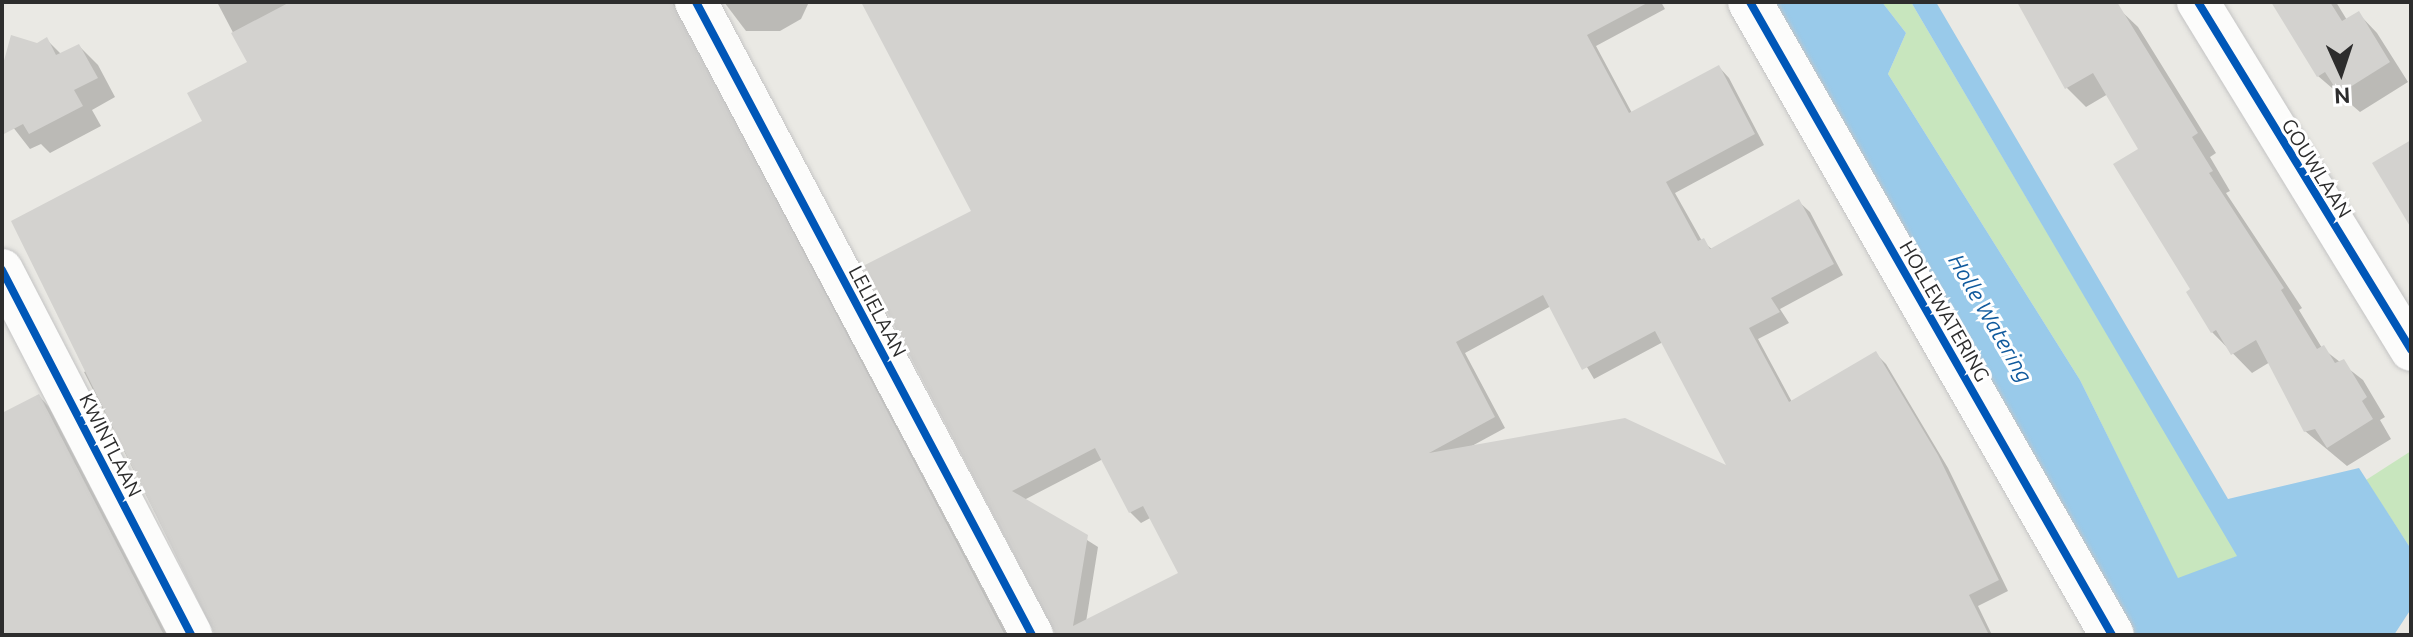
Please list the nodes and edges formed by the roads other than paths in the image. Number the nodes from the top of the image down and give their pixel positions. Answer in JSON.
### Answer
{"nodes":[{"id":1,"x":696,"y":2,"type":"edge"},
{"id":2,"x":1750,"y":2,"type":"edge"},
{"id":3,"x":2198,"y":2,"type":"edge"},
{"id":4,"x":2,"y":270,"type":"edge"},
{"id":5,"x":2411,"y":350,"type":"edge"},
{"id":6,"x":191,"y":635,"type":"edge"},
{"id":7,"x":1032,"y":635,"type":"edge"},
{"id":8,"x":2112,"y":635,"type":"edge"}],
"edges":[{"from":1,"to":7,"type":"street","name":"LELIELAAN"},
{"from":2,"to":8,"type":"street","name":"HOLLEWATERING"},
{"from":3,"to":5,"type":"street","name":"GOUWLAAN"},
{"from":4,"to":6,"type":"street","name":"KWINTLAAN"}]}
